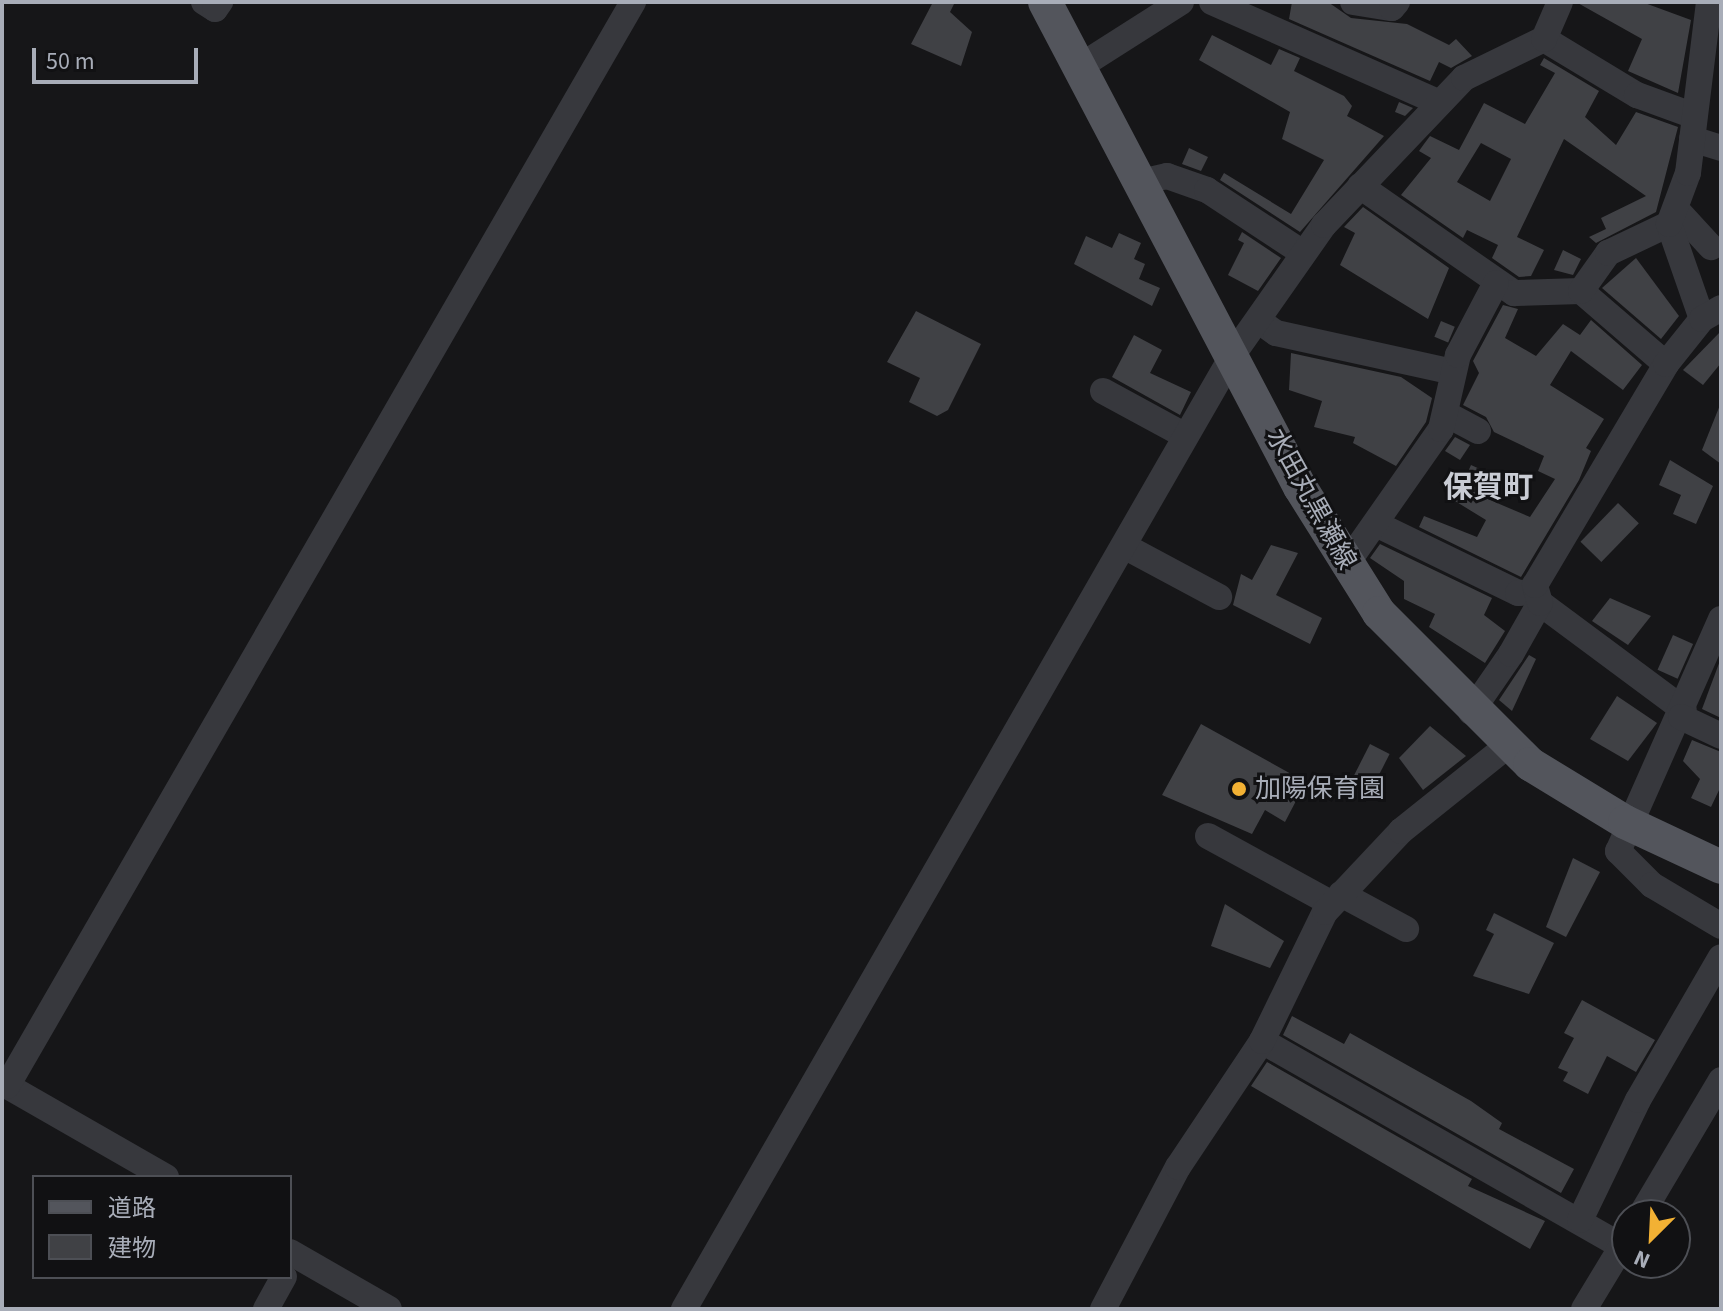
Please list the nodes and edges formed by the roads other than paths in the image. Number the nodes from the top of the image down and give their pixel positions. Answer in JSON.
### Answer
{"nodes":[{"id":1,"x":204,"y":2,"type":"edge"},
{"id":2,"x":220,"y":2,"type":"edge"},
{"id":3,"x":633,"y":2,"type":"edge"},
{"id":4,"x":1045,"y":2,"type":"edge"},
{"id":5,"x":1181,"y":2,"type":"edge"},
{"id":6,"x":1212,"y":2,"type":"edge"},
{"id":7,"x":1353,"y":2,"type":"edge"},
{"id":8,"x":1560,"y":2,"type":"edge"},
{"id":9,"x":1709,"y":2,"type":"edge"},
{"id":10,"x":1394,"y":5,"type":"edge"},
{"id":11,"x":1544,"y":39,"type":"junction"},
{"id":12,"x":1079,"y":67,"type":"junction"},
{"id":13,"x":1440,"y":103,"type":"junction"},
{"id":14,"x":1692,"y":127,"type":"junction"},
{"id":15,"x":1721,"y":148,"type":"edge"},
{"id":16,"x":1141,"y":182,"type":"junction"},
{"id":17,"x":1360,"y":186,"type":"junction"},
{"id":18,"x":1673,"y":217,"type":"junction"},
{"id":19,"x":1711,"y":247,"type":"dead end"},
{"id":20,"x":1303,"y":253,"type":"junction"},
{"id":21,"x":1496,"y":283,"type":"junction"},
{"id":22,"x":1581,"y":291,"type":"junction"},
{"id":23,"x":1711,"y":314,"type":"edge"},
{"id":24,"x":1262,"y":323,"type":"junction"},
{"id":25,"x":1234,"y":353,"type":"junction"},
{"id":26,"x":1666,"y":364,"type":"junction"},
{"id":27,"x":1453,"y":372,"type":"junction"},
{"id":28,"x":1103,"y":391,"type":"dead end"},
{"id":29,"x":1448,"y":415,"type":"junction"},
{"id":30,"x":1478,"y":431,"type":"dead end"},
{"id":31,"x":1186,"y":436,"type":"junction"},
{"id":32,"x":1376,"y":524,"type":"junction"},
{"id":33,"x":1124,"y":546,"type":"junction"},
{"id":34,"x":1345,"y":566,"type":"junction"},
{"id":35,"x":1219,"y":597,"type":"dead end"},
{"id":36,"x":1537,"y":597,"type":"junction"},
{"id":37,"x":1721,"y":619,"type":"edge"},
{"id":38,"x":1471,"y":712,"type":"junction"},
{"id":39,"x":1682,"y":714,"type":"junction"},
{"id":40,"x":1721,"y":736,"type":"edge"},
{"id":41,"x":1507,"y":746,"type":"junction"},
{"id":42,"x":1625,"y":822,"type":"junction"},
{"id":43,"x":1208,"y":836,"type":"dead end"},
{"id":44,"x":1721,"y":867,"type":"edge"},
{"id":45,"x":1336,"y":899,"type":"junction"},
{"id":46,"x":1721,"y":926,"type":"edge"},
{"id":47,"x":1406,"y":929,"type":"dead end"},
{"id":48,"x":1721,"y":957,"type":"edge"},
{"id":49,"x":1262,"y":1041,"type":"junction"},
{"id":50,"x":1721,"y":1080,"type":"edge"},
{"id":51,"x":4,"y":1084,"type":"edge"},
{"id":52,"x":163,"y":1175,"type":"edge"},
{"id":53,"x":1650,"y":1199,"type":"edge"},
{"id":54,"x":1580,"y":1220,"type":"junction"},
{"id":55,"x":1611,"y":1235,"type":"edge"},
{"id":56,"x":292,"y":1264,"type":"edge"},
{"id":57,"x":1611,"y":1265,"type":"edge"},
{"id":58,"x":283,"y":1279,"type":"edge"},
{"id":59,"x":270,"y":1308,"type":"edge"},
{"id":60,"x":389,"y":1309,"type":"edge"},
{"id":61,"x":684,"y":1309,"type":"edge"},
{"id":62,"x":1103,"y":1309,"type":"edge"},
{"id":63,"x":1584,"y":1309,"type":"edge"}],
"edges":[{"from":1,"to":2,"type":"street"},
{"from":3,"to":51,"type":"street"},
{"from":4,"to":12,"type":"main road","name":"水田丸黒瀬線"},
{"from":5,"to":12,"type":"street"},
{"from":6,"to":13,"type":"street"},
{"from":7,"to":10,"type":"street"},
{"from":8,"to":11,"type":"street"},
{"from":9,"to":14,"type":"street"},
{"from":11,"to":13,"type":"street"},
{"from":11,"to":14,"type":"street"},
{"from":12,"to":16,"type":"main road","name":"水田丸黒瀬線"},
{"from":13,"to":17,"type":"street"},
{"from":14,"to":15,"type":"street"},
{"from":14,"to":18,"type":"street"},
{"from":16,"to":20,"type":"street"},
{"from":16,"to":25,"type":"main road","name":"水田丸黒瀬線"},
{"from":17,"to":20,"type":"street"},
{"from":17,"to":21,"type":"street"},
{"from":18,"to":19,"type":"street"},
{"from":18,"to":22,"type":"street"},
{"from":18,"to":23,"type":"street"},
{"from":20,"to":24,"type":"street"},
{"from":21,"to":22,"type":"street"},
{"from":21,"to":27,"type":"street"},
{"from":22,"to":26,"type":"street"},
{"from":23,"to":26,"type":"street"},
{"from":24,"to":25,"type":"street"},
{"from":24,"to":27,"type":"street"},
{"from":25,"to":31,"type":"street"},
{"from":25,"to":34,"type":"main road","name":"水田丸黒瀬線"},
{"from":26,"to":36,"type":"street"},
{"from":27,"to":29,"type":"street"},
{"from":28,"to":31,"type":"street"},
{"from":29,"to":30,"type":"street"},
{"from":29,"to":32,"type":"street"},
{"from":31,"to":33,"type":"street"},
{"from":32,"to":34,"type":"street"},
{"from":32,"to":36,"type":"street"},
{"from":33,"to":35,"type":"street"},
{"from":33,"to":61,"type":"street"},
{"from":34,"to":38,"type":"main road","name":"水田丸黒瀬線"},
{"from":36,"to":38,"type":"street"},
{"from":36,"to":39,"type":"street"},
{"from":37,"to":39,"type":"street"},
{"from":38,"to":41,"type":"main road","name":"水田丸黒瀬線"},
{"from":39,"to":40,"type":"street"},
{"from":39,"to":42,"type":"street"},
{"from":41,"to":42,"type":"main road","name":"水田丸黒瀬線"},
{"from":41,"to":45,"type":"street"},
{"from":42,"to":44,"type":"main road","name":"水田丸黒瀬線"},
{"from":42,"to":46,"type":"street"},
{"from":43,"to":45,"type":"street"},
{"from":45,"to":47,"type":"street"},
{"from":45,"to":49,"type":"street"},
{"from":48,"to":54,"type":"street"},
{"from":49,"to":54,"type":"street"},
{"from":49,"to":62,"type":"street"},
{"from":50,"to":53,"type":"street"},
{"from":51,"to":52,"type":"street"},
{"from":54,"to":55,"type":"street"},
{"from":56,"to":60,"type":"street"},
{"from":57,"to":63,"type":"street"},
{"from":58,"to":59,"type":"street"}]}
